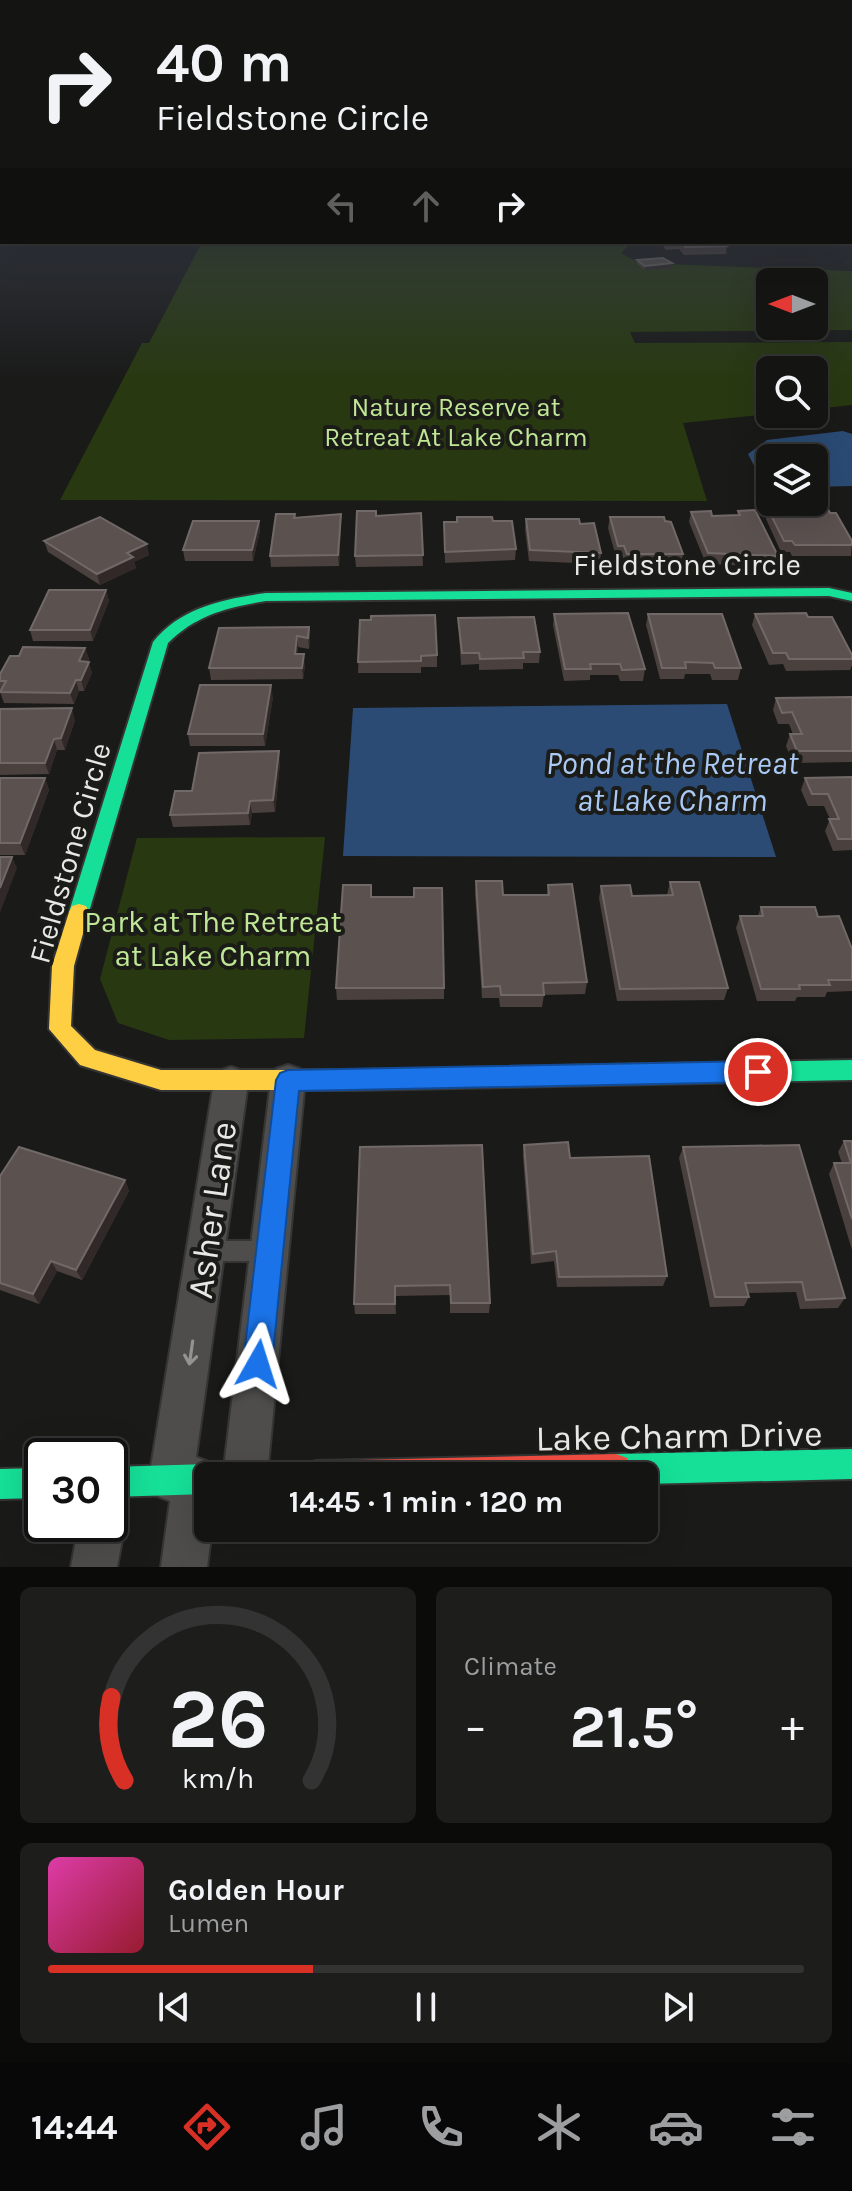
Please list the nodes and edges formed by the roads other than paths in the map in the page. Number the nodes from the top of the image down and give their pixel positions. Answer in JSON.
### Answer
{"nodes":[{"id":1,"x":852,"y":597,"type":"edge"},
{"id":2,"x":852,"y":1070,"type":"edge"},
{"id":3,"x":288,"y":1080,"type":"junction"},
{"id":4,"x":231,"y":1082,"type":"junction"},
{"id":5,"x":205,"y":1251,"type":"junction"},
{"id":6,"x":271,"y":1251,"type":"junction"},
{"id":7,"x":247,"y":1462,"type":"edge"},
{"id":8,"x":852,"y":1464,"type":"edge"},
{"id":9,"x":658,"y":1468,"type":"edge"},
{"id":10,"x":192,"y":1479,"type":"edge"},
{"id":11,"x":128,"y":1481,"type":"edge"},
{"id":12,"x":24,"y":1483,"type":"edge"},
{"id":13,"x":0,"y":1484,"type":"edge"},
{"id":14,"x":99,"y":1542,"type":"edge"},
{"id":15,"x":94,"y":1567,"type":"edge"},
{"id":16,"x":184,"y":1567,"type":"edge"}],
"edges":[{"from":1,"to":4,"type":"street","name":"Fieldstone Circle"},
{"from":2,"to":3,"type":"street","name":"Fieldstone Circle"},
{"from":3,"to":4,"type":"street","name":"Fieldstone Circle"},
{"from":3,"to":6,"type":"street","name":"Asher Lane"},
{"from":4,"to":5,"type":"street","name":"Asher Lane"},
{"from":5,"to":6,"type":"lane"},
{"from":5,"to":10,"type":"street","name":"Asher Lane","one_way":true},
{"from":6,"to":7,"type":"street","name":"Asher Lane"},
{"from":8,"to":9,"type":"street","name":"Lake Charm Drive"},
{"from":10,"to":11,"type":"street"},
{"from":10,"to":16,"type":"street","name":"Asher Lane"},
{"from":12,"to":13,"type":"street"},
{"from":14,"to":15,"type":"street"}]}
